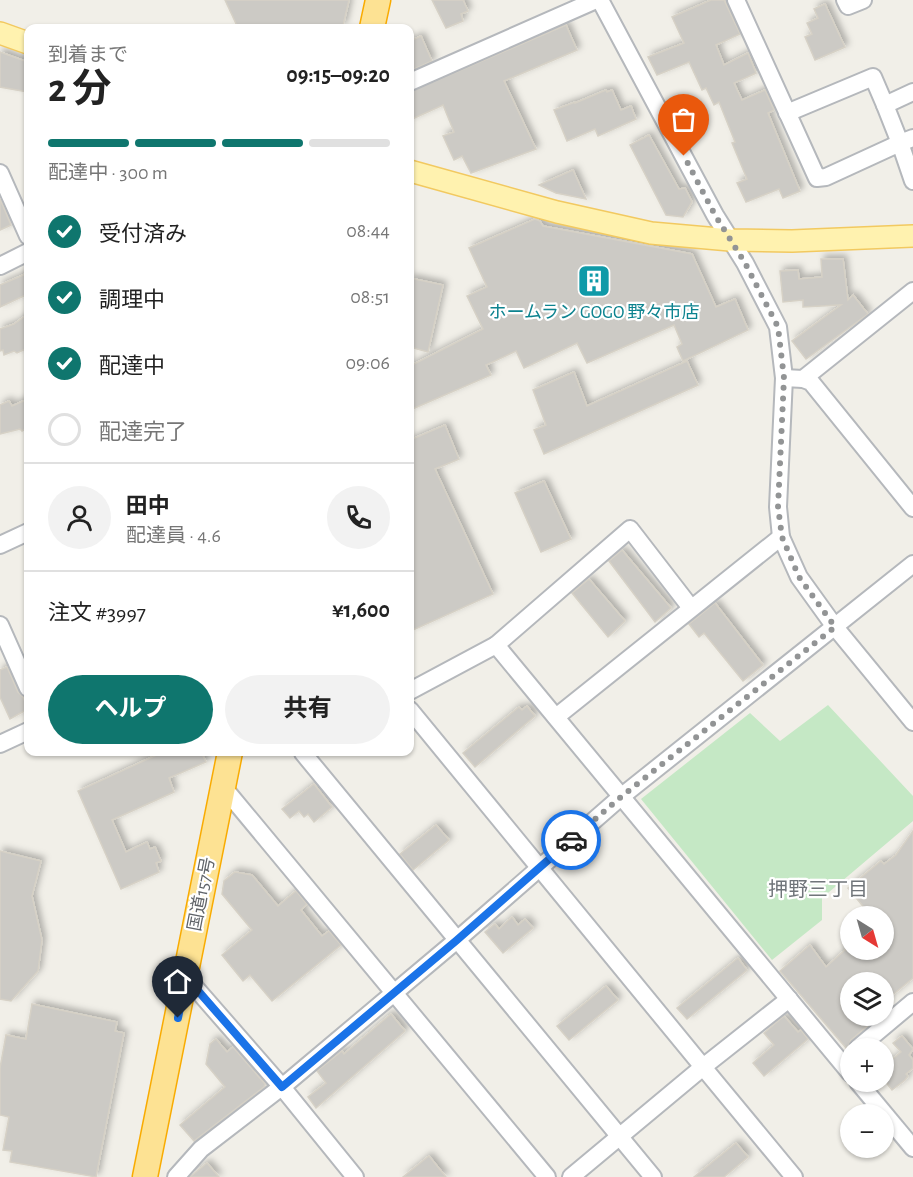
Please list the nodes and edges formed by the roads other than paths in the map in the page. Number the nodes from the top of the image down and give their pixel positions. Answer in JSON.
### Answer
{"nodes":[{"id":1,"x":378,"y":0,"type":"edge"},
{"id":2,"x":598,"y":0,"type":"edge"},
{"id":3,"x":736,"y":0,"type":"edge"},
{"id":4,"x":846,"y":0,"type":"edge"},
{"id":5,"x":863,"y":0,"type":"edge"},
{"id":6,"x":373,"y":24,"type":"edge"},
{"id":7,"x":0,"y":33,"type":"edge"},
{"id":8,"x":24,"y":42,"type":"edge"},
{"id":9,"x":414,"y":80,"type":"edge"},
{"id":10,"x":913,"y":92,"type":"edge"},
{"id":11,"x":885,"y":105,"type":"junction"},
{"id":12,"x":787,"y":113,"type":"junction"},
{"id":13,"x":907,"y":141,"type":"edge"},
{"id":14,"x":414,"y":172,"type":"edge"},
{"id":15,"x":0,"y":173,"type":"edge"},
{"id":16,"x":913,"y":181,"type":"edge"},
{"id":17,"x":24,"y":227,"type":"edge"},
{"id":18,"x":913,"y":236,"type":"edge"},
{"id":19,"x":730,"y":240,"type":"junction"},
{"id":20,"x":24,"y":254,"type":"edge"},
{"id":21,"x":0,"y":266,"type":"edge"},
{"id":22,"x":913,"y":291,"type":"edge"},
{"id":23,"x":784,"y":378,"type":"junction"},
{"id":24,"x":803,"y":379,"type":"junction"},
{"id":25,"x":913,"y":508,"type":"edge"},
{"id":26,"x":24,"y":534,"type":"edge"},
{"id":27,"x":782,"y":537,"type":"junction"},
{"id":28,"x":0,"y":545,"type":"edge"},
{"id":29,"x":913,"y":564,"type":"edge"},
{"id":30,"x":691,"y":608,"type":"junction"},
{"id":31,"x":0,"y":625,"type":"edge"},
{"id":32,"x":835,"y":627,"type":"junction"},
{"id":33,"x":496,"y":645,"type":"junction"},
{"id":34,"x":24,"y":679,"type":"edge"},
{"id":35,"x":414,"y":689,"type":"edge"},
{"id":36,"x":414,"y":715,"type":"edge"},
{"id":37,"x":556,"y":717,"type":"junction"},
{"id":38,"x":913,"y":722,"type":"edge"},
{"id":39,"x":24,"y":733,"type":"edge"},
{"id":40,"x":0,"y":744,"type":"edge"},
{"id":41,"x":230,"y":756,"type":"edge"},
{"id":42,"x":305,"y":756,"type":"edge"},
{"id":43,"x":224,"y":788,"type":"junction"},
{"id":44,"x":622,"y":796,"type":"junction"},
{"id":45,"x":540,"y":867,"type":"junction"},
{"id":46,"x":457,"y":940,"type":"junction"},
{"id":47,"x":186,"y":977,"type":"junction"},
{"id":48,"x":394,"y":993,"type":"junction"},
{"id":49,"x":789,"y":999,"type":"junction"},
{"id":50,"x":913,"y":1002,"type":"edge"},
{"id":51,"x":870,"y":1038,"type":"edge"},
{"id":52,"x":840,"y":1054,"type":"edge"},
{"id":53,"x":703,"y":1066,"type":"junction"},
{"id":54,"x":282,"y":1087,"type":"junction"},
{"id":55,"x":867,"y":1092,"type":"edge"},
{"id":56,"x":620,"y":1136,"type":"junction"},
{"id":57,"x":910,"y":1137,"type":"edge"},
{"id":58,"x":145,"y":1177,"type":"edge"},
{"id":59,"x":176,"y":1177,"type":"edge"},
{"id":60,"x":355,"y":1177,"type":"edge"},
{"id":61,"x":547,"y":1177,"type":"edge"},
{"id":62,"x":571,"y":1177,"type":"edge"},
{"id":63,"x":653,"y":1177,"type":"edge"},
{"id":64,"x":794,"y":1177,"type":"edge"}],
"edges":[{"from":1,"to":6,"type":"highway"},
{"from":2,"to":9,"type":"street"},
{"from":2,"to":19,"type":"street"},
{"from":3,"to":12,"type":"street"},
{"from":4,"to":5,"type":"street"},
{"from":7,"to":8,"type":"main road"},
{"from":10,"to":11,"type":"street"},
{"from":11,"to":12,"type":"street"},
{"from":11,"to":13,"type":"street"},
{"from":12,"to":13,"type":"street"},
{"from":13,"to":16,"type":"street"},
{"from":14,"to":19,"type":"main road"},
{"from":15,"to":17,"type":"street"},
{"from":18,"to":19,"type":"main road"},
{"from":19,"to":23,"type":"street"},
{"from":20,"to":21,"type":"street"},
{"from":22,"to":24,"type":"street"},
{"from":23,"to":24,"type":"street"},
{"from":23,"to":27,"type":"street"},
{"from":24,"to":25,"type":"street"},
{"from":26,"to":28,"type":"street"},
{"from":27,"to":30,"type":"street"},
{"from":27,"to":32,"type":"street"},
{"from":29,"to":32,"type":"street"},
{"from":30,"to":33,"type":"street"},
{"from":30,"to":37,"type":"street"},
{"from":31,"to":34,"type":"street"},
{"from":32,"to":38,"type":"street"},
{"from":32,"to":44,"type":"street"},
{"from":33,"to":35,"type":"street"},
{"from":33,"to":37,"type":"street"},
{"from":36,"to":45,"type":"street"},
{"from":37,"to":44,"type":"street"},
{"from":39,"to":40,"type":"street"},
{"from":41,"to":43,"type":"highway","name":"国道157号"},
{"from":42,"to":46,"type":"street"},
{"from":43,"to":47,"type":"highway","name":"国道157号"},
{"from":43,"to":48,"type":"street"},
{"from":44,"to":45,"type":"street"},
{"from":44,"to":49,"type":"street"},
{"from":45,"to":46,"type":"street"},
{"from":45,"to":53,"type":"street"},
{"from":46,"to":48,"type":"street"},
{"from":46,"to":56,"type":"street"},
{"from":47,"to":54,"type":"street"},
{"from":47,"to":58,"type":"highway","name":"国道157号"},
{"from":48,"to":54,"type":"street"},
{"from":48,"to":61,"type":"street"},
{"from":49,"to":52,"type":"street"},
{"from":49,"to":53,"type":"street"},
{"from":50,"to":51,"type":"street"},
{"from":53,"to":56,"type":"street"},
{"from":53,"to":64,"type":"street"},
{"from":54,"to":59,"type":"street"},
{"from":54,"to":60,"type":"street"},
{"from":55,"to":57,"type":"street"},
{"from":56,"to":62,"type":"street"},
{"from":56,"to":63,"type":"street"}]}
